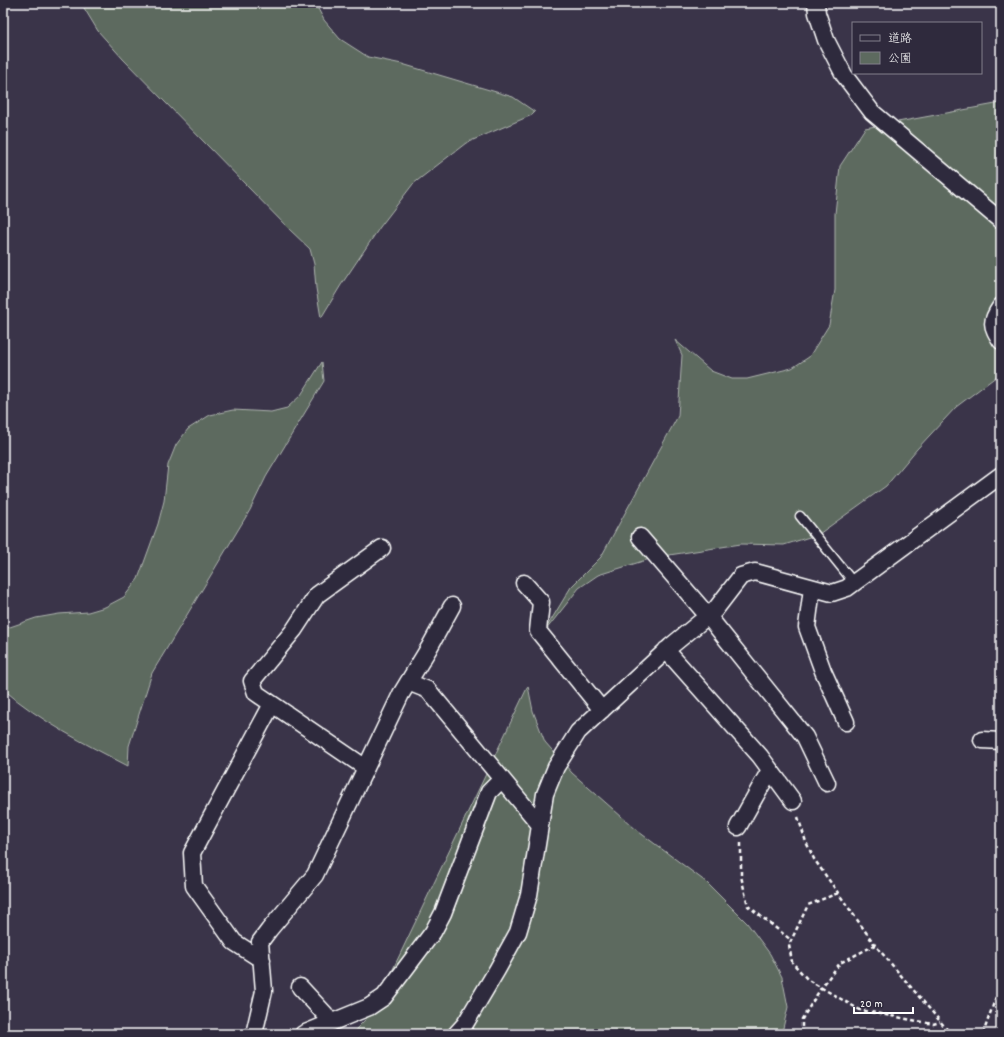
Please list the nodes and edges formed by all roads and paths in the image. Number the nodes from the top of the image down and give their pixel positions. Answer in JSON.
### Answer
{"nodes":[{"id":1,"x":816,"y":3,"type":"edge"},
{"id":2,"x":1001,"y":221,"type":"edge"},
{"id":3,"x":1001,"y":306,"type":"edge"},
{"id":4,"x":1001,"y":341,"type":"edge"},
{"id":5,"x":999,"y":480,"type":"edge"},
{"id":6,"x":800,"y":516,"type":"dead end"},
{"id":7,"x":640,"y":537,"type":"dead end"},
{"id":8,"x":382,"y":548,"type":"dead end"},
{"id":9,"x":524,"y":583,"type":"dead end"},
{"id":10,"x":854,"y":583,"type":"junction"},
{"id":11,"x":812,"y":588,"type":"junction"},
{"id":12,"x":452,"y":606,"type":"dead end"},
{"id":13,"x":708,"y":616,"type":"junction"},
{"id":14,"x":666,"y":650,"type":"junction"},
{"id":15,"x":408,"y":682,"type":"junction"},
{"id":16,"x":272,"y":704,"type":"junction"},
{"id":17,"x":602,"y":710,"type":"junction"},
{"id":18,"x":846,"y":722,"type":"dead end"},
{"id":19,"x":982,"y":740,"type":"dead end"},
{"id":20,"x":1001,"y":741,"type":"edge"},
{"id":21,"x":366,"y":768,"type":"junction"},
{"id":22,"x":770,"y":770,"type":"junction"},
{"id":23,"x":502,"y":779,"type":"junction"},
{"id":24,"x":827,"y":783,"type":"dead end"},
{"id":25,"x":794,"y":801,"type":"joint"},
{"id":26,"x":540,"y":826,"type":"junction"},
{"id":27,"x":738,"y":827,"type":"joint"},
{"id":28,"x":838,"y":893,"type":"junction"},
{"id":29,"x":791,"y":940,"type":"junction"},
{"id":30,"x":875,"y":945,"type":"junction"},
{"id":31,"x":262,"y":960,"type":"junction"},
{"id":32,"x":1001,"y":986,"type":"edge"},
{"id":33,"x":300,"y":987,"type":"dead end"},
{"id":34,"x":821,"y":988,"type":"junction"},
{"id":35,"x":940,"y":1022,"type":"junction"},
{"id":36,"x":330,"y":1023,"type":"junction"},
{"id":37,"x":254,"y":1034,"type":"edge"},
{"id":38,"x":303,"y":1034,"type":"edge"},
{"id":39,"x":456,"y":1034,"type":"edge"},
{"id":40,"x":802,"y":1034,"type":"edge"},
{"id":41,"x":951,"y":1034,"type":"edge"},
{"id":42,"x":983,"y":1034,"type":"edge"}],
"edges":[{"from":1,"to":2,"type":"street"},
{"from":3,"to":4,"type":"street"},
{"from":5,"to":10,"type":"street"},
{"from":6,"to":10,"type":"lane"},
{"from":7,"to":13,"type":"street"},
{"from":8,"to":16,"type":"street"},
{"from":9,"to":17,"type":"street"},
{"from":10,"to":11,"type":"street"},
{"from":11,"to":13,"type":"street"},
{"from":11,"to":18,"type":"street"},
{"from":12,"to":15,"type":"street"},
{"from":13,"to":14,"type":"street"},
{"from":13,"to":24,"type":"street"},
{"from":14,"to":17,"type":"street"},
{"from":14,"to":22,"type":"street"},
{"from":15,"to":21,"type":"street"},
{"from":15,"to":23,"type":"street"},
{"from":16,"to":21,"type":"street"},
{"from":16,"to":31,"type":"street"},
{"from":17,"to":26,"type":"street"},
{"from":19,"to":20,"type":"street"},
{"from":21,"to":31,"type":"street"},
{"from":22,"to":25,"type":"street"},
{"from":22,"to":27,"type":"street"},
{"from":23,"to":26,"type":"street"},
{"from":23,"to":36,"type":"street"},
{"from":25,"to":28,"type":"path"},
{"from":26,"to":39,"type":"street"},
{"from":27,"to":29,"type":"path"},
{"from":28,"to":29,"type":"path"},
{"from":28,"to":30,"type":"path"},
{"from":29,"to":34,"type":"path"},
{"from":30,"to":34,"type":"path"},
{"from":30,"to":35,"type":"path"},
{"from":31,"to":37,"type":"street"},
{"from":32,"to":42,"type":"path"},
{"from":33,"to":36,"type":"street"},
{"from":34,"to":35,"type":"path"},
{"from":34,"to":40,"type":"path"},
{"from":35,"to":41,"type":"path"},
{"from":36,"to":38,"type":"street"}]}
